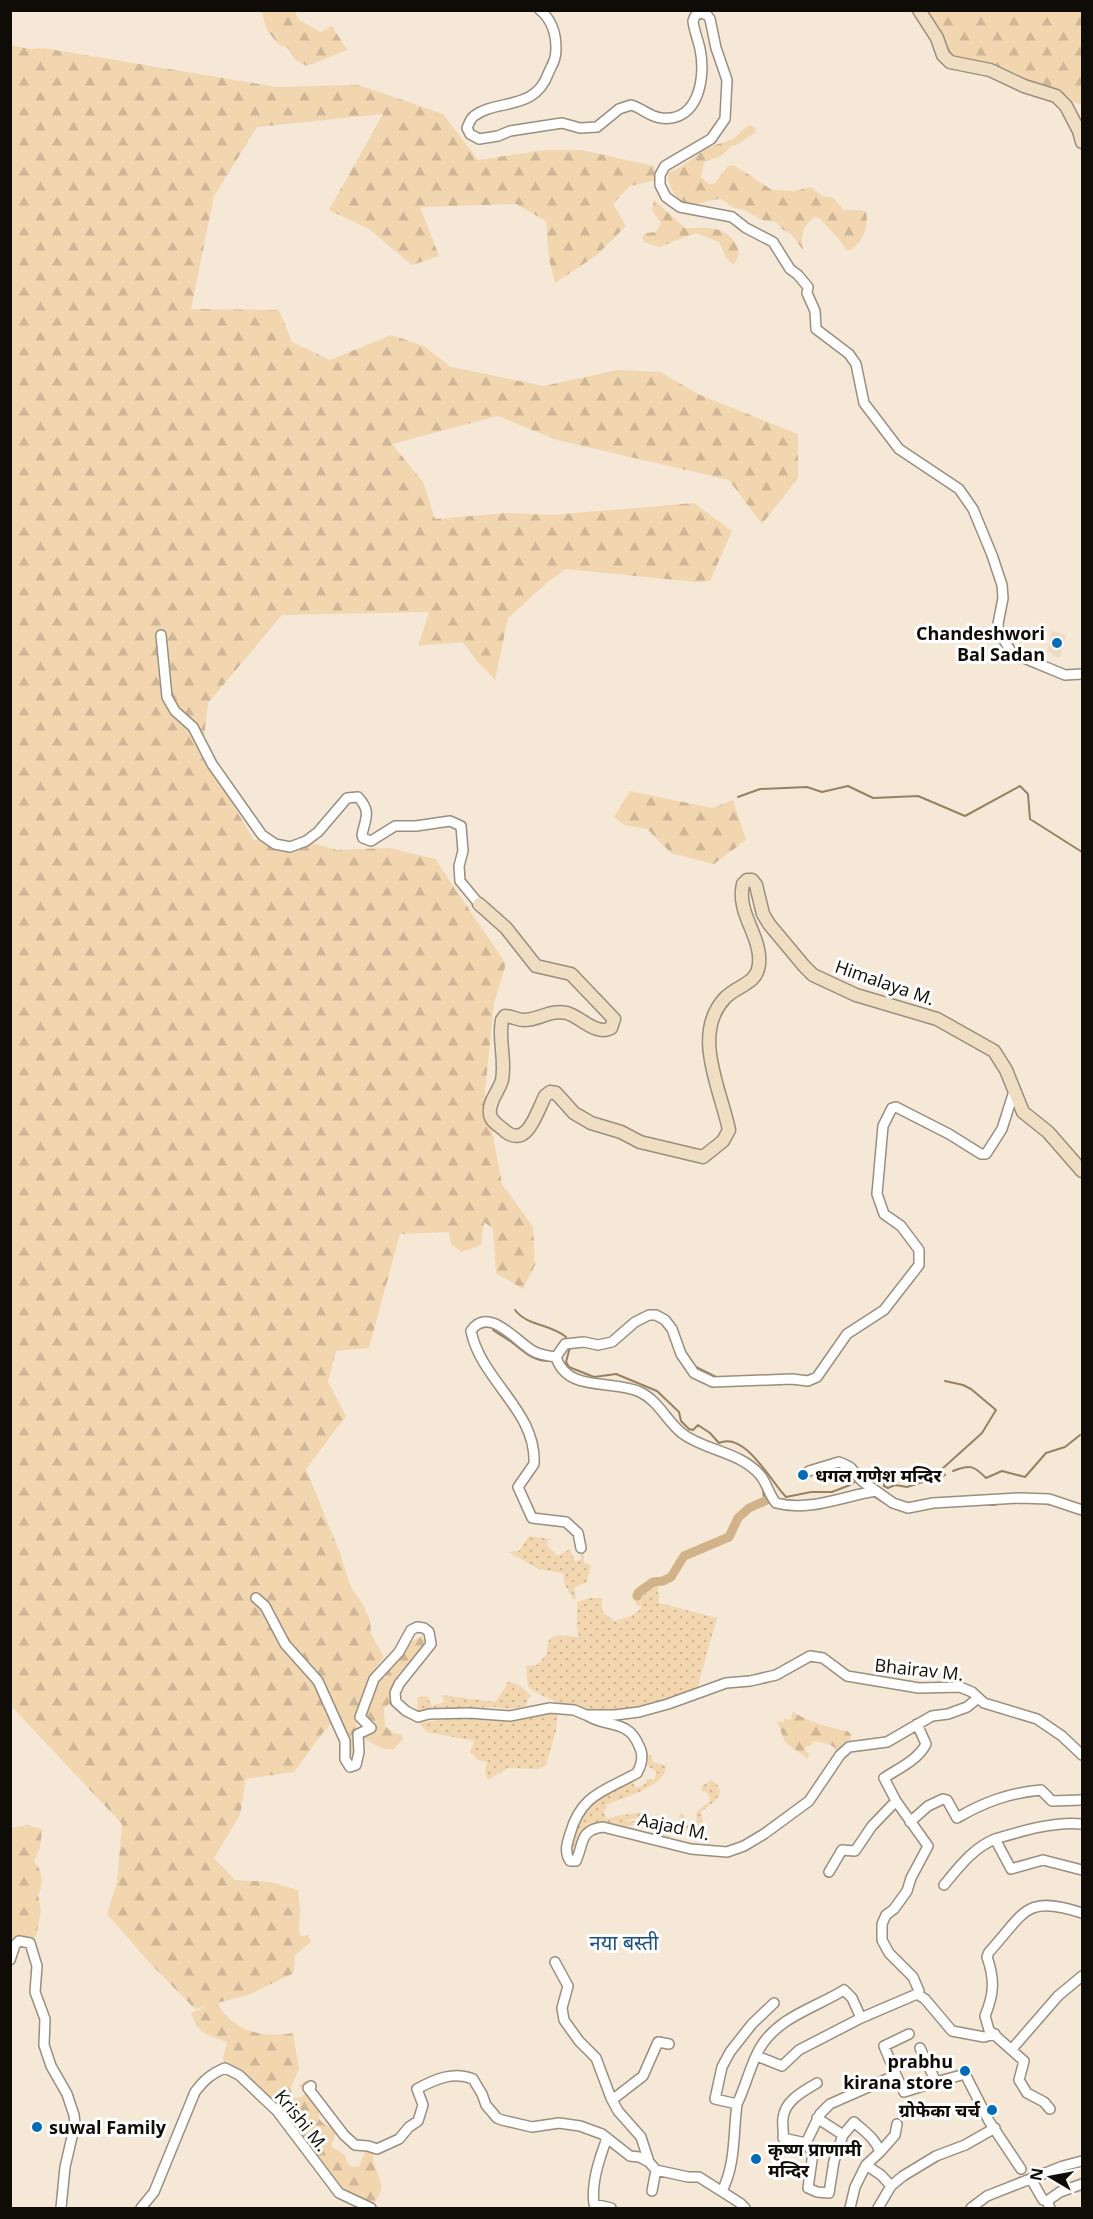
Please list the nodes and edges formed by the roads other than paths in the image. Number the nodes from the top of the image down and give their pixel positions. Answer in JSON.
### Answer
{"nodes":[{"id":1,"x":540,"y":10,"type":"edge"},
{"id":2,"x":919,"y":10,"type":"edge"},
{"id":3,"x":1083,"y":142,"type":"edge"},
{"id":4,"x":161,"y":635,"type":"dead end"},
{"id":5,"x":1083,"y":674,"type":"edge"},
{"id":6,"x":480,"y":904,"type":"joint"},
{"id":7,"x":1014,"y":1091,"type":"junction"},
{"id":8,"x":1083,"y":1171,"type":"edge"},
{"id":9,"x":556,"y":1357,"type":"junction"},
{"id":10,"x":809,"y":1471,"type":"dead end"},
{"id":11,"x":876,"y":1491,"type":"junction"},
{"id":12,"x":1083,"y":1510,"type":"edge"},
{"id":13,"x":581,"y":1548,"type":"dead end"},
{"id":14,"x":256,"y":1598,"type":"dead end"},
{"id":15,"x":984,"y":1703,"type":"junction"},
{"id":16,"x":586,"y":1715,"type":"junction"},
{"id":17,"x":917,"y":1724,"type":"junction"},
{"id":18,"x":1083,"y":1755,"type":"edge"},
{"id":19,"x":1083,"y":1800,"type":"edge"},
{"id":20,"x":896,"y":1801,"type":"junction"},
{"id":21,"x":910,"y":1822,"type":"junction"},
{"id":22,"x":1083,"y":1824,"type":"edge"},
{"id":23,"x":995,"y":1839,"type":"junction"},
{"id":24,"x":1083,"y":1870,"type":"edge"},
{"id":25,"x":829,"y":1872,"type":"dead end"},
{"id":26,"x":944,"y":1885,"type":"dead end"},
{"id":27,"x":1083,"y":1913,"type":"edge"},
{"id":28,"x":10,"y":1960,"type":"edge"},
{"id":29,"x":555,"y":1962,"type":"dead end"},
{"id":30,"x":1083,"y":1976,"type":"edge"},
{"id":31,"x":917,"y":1994,"type":"junction"},
{"id":32,"x":774,"y":2003,"type":"dead end"},
{"id":33,"x":861,"y":2018,"type":"junction"},
{"id":34,"x":909,"y":2034,"type":"dead end"},
{"id":35,"x":995,"y":2034,"type":"junction"},
{"id":36,"x":669,"y":2044,"type":"dead end"},
{"id":37,"x":920,"y":2048,"type":"dead end"},
{"id":38,"x":1012,"y":2049,"type":"junction"},
{"id":39,"x":757,"y":2056,"type":"junction"},
{"id":40,"x":896,"y":2075,"type":"junction"},
{"id":41,"x":936,"y":2082,"type":"junction"},
{"id":42,"x":817,"y":2083,"type":"dead end"},
{"id":43,"x":311,"y":2086,"type":"dead end"},
{"id":44,"x":612,"y":2100,"type":"junction"},
{"id":45,"x":737,"y":2104,"type":"junction"},
{"id":46,"x":1050,"y":2109,"type":"dead end"},
{"id":47,"x":817,"y":2118,"type":"junction"},
{"id":48,"x":897,"y":2124,"type":"dead end"},
{"id":49,"x":995,"y":2128,"type":"junction"},
{"id":50,"x":843,"y":2135,"type":"junction"},
{"id":51,"x":607,"y":2138,"type":"junction"},
{"id":52,"x":806,"y":2143,"type":"junction"},
{"id":53,"x":880,"y":2152,"type":"junction"},
{"id":54,"x":1083,"y":2161,"type":"edge"},
{"id":55,"x":649,"y":2162,"type":"junction"},
{"id":56,"x":866,"y":2165,"type":"junction"},
{"id":57,"x":1021,"y":2169,"type":"dead end"},
{"id":58,"x":656,"y":2170,"type":"junction"},
{"id":59,"x":1031,"y":2179,"type":"junction"},
{"id":60,"x":1083,"y":2184,"type":"edge"},
{"id":61,"x":891,"y":2186,"type":"junction"},
{"id":62,"x":652,"y":2191,"type":"dead end"},
{"id":63,"x":722,"y":2191,"type":"junction"},
{"id":64,"x":1048,"y":2204,"type":"edge"},
{"id":65,"x":61,"y":2208,"type":"edge"},
{"id":66,"x":141,"y":2208,"type":"edge"},
{"id":67,"x":371,"y":2208,"type":"edge"},
{"id":68,"x":610,"y":2208,"type":"edge"},
{"id":69,"x":745,"y":2208,"type":"edge"},
{"id":70,"x":850,"y":2208,"type":"edge"},
{"id":71,"x":878,"y":2208,"type":"edge"},
{"id":72,"x":971,"y":2208,"type":"edge"}],
"edges":[{"from":1,"to":5,"type":"street"},
{"from":2,"to":3,"type":"street"},
{"from":4,"to":6,"type":"street"},
{"from":6,"to":7,"type":"street","name":"Himalaya M."},
{"from":7,"to":8,"type":"street","name":"Himalaya M."},
{"from":7,"to":9,"type":"street"},
{"from":9,"to":11,"type":"street"},
{"from":9,"to":13,"type":"street"},
{"from":10,"to":11,"type":"street"},
{"from":11,"to":12,"type":"street"},
{"from":14,"to":16,"type":"street"},
{"from":15,"to":16,"type":"street","name":"Bhairav M."},
{"from":15,"to":17,"type":"street","name":"Aajad M."},
{"from":15,"to":18,"type":"street"},
{"from":16,"to":17,"type":"street","name":"Aajad M."},
{"from":17,"to":20,"type":"street"},
{"from":19,"to":21,"type":"street"},
{"from":20,"to":21,"type":"street"},
{"from":20,"to":25,"type":"street"},
{"from":21,"to":31,"type":"street"},
{"from":22,"to":23,"type":"street"},
{"from":23,"to":24,"type":"street"},
{"from":23,"to":26,"type":"street"},
{"from":27,"to":35,"type":"street"},
{"from":28,"to":65,"type":"street"},
{"from":29,"to":44,"type":"street"},
{"from":30,"to":38,"type":"street"},
{"from":31,"to":33,"type":"street"},
{"from":31,"to":35,"type":"street"},
{"from":32,"to":45,"type":"street"},
{"from":33,"to":39,"type":"street"},
{"from":33,"to":39,"type":"street"},
{"from":34,"to":40,"type":"street"},
{"from":35,"to":38,"type":"street"},
{"from":36,"to":44,"type":"street"},
{"from":37,"to":41,"type":"street"},
{"from":38,"to":46,"type":"street"},
{"from":39,"to":45,"type":"street"},
{"from":40,"to":41,"type":"street"},
{"from":40,"to":47,"type":"street"},
{"from":41,"to":49,"type":"street"},
{"from":42,"to":52,"type":"street"},
{"from":43,"to":51,"type":"street"},
{"from":44,"to":55,"type":"street"},
{"from":45,"to":63,"type":"street"},
{"from":47,"to":50,"type":"street"},
{"from":47,"to":52,"type":"street"},
{"from":48,"to":53,"type":"street"},
{"from":49,"to":57,"type":"street"},
{"from":49,"to":61,"type":"street"},
{"from":50,"to":52,"type":"street"},
{"from":50,"to":53,"type":"street"},
{"from":51,"to":55,"type":"street"},
{"from":51,"to":68,"type":"street"},
{"from":53,"to":56,"type":"street"},
{"from":54,"to":59,"type":"street"},
{"from":55,"to":58,"type":"street"},
{"from":56,"to":61,"type":"street"},
{"from":56,"to":70,"type":"street"},
{"from":58,"to":62,"type":"street"},
{"from":58,"to":63,"type":"street"},
{"from":59,"to":64,"type":"street"},
{"from":59,"to":72,"type":"street"},
{"from":60,"to":64,"type":"street"},
{"from":61,"to":71,"type":"street"},
{"from":63,"to":69,"type":"street"},
{"from":66,"to":67,"type":"street","name":"Krishi M."}]}
